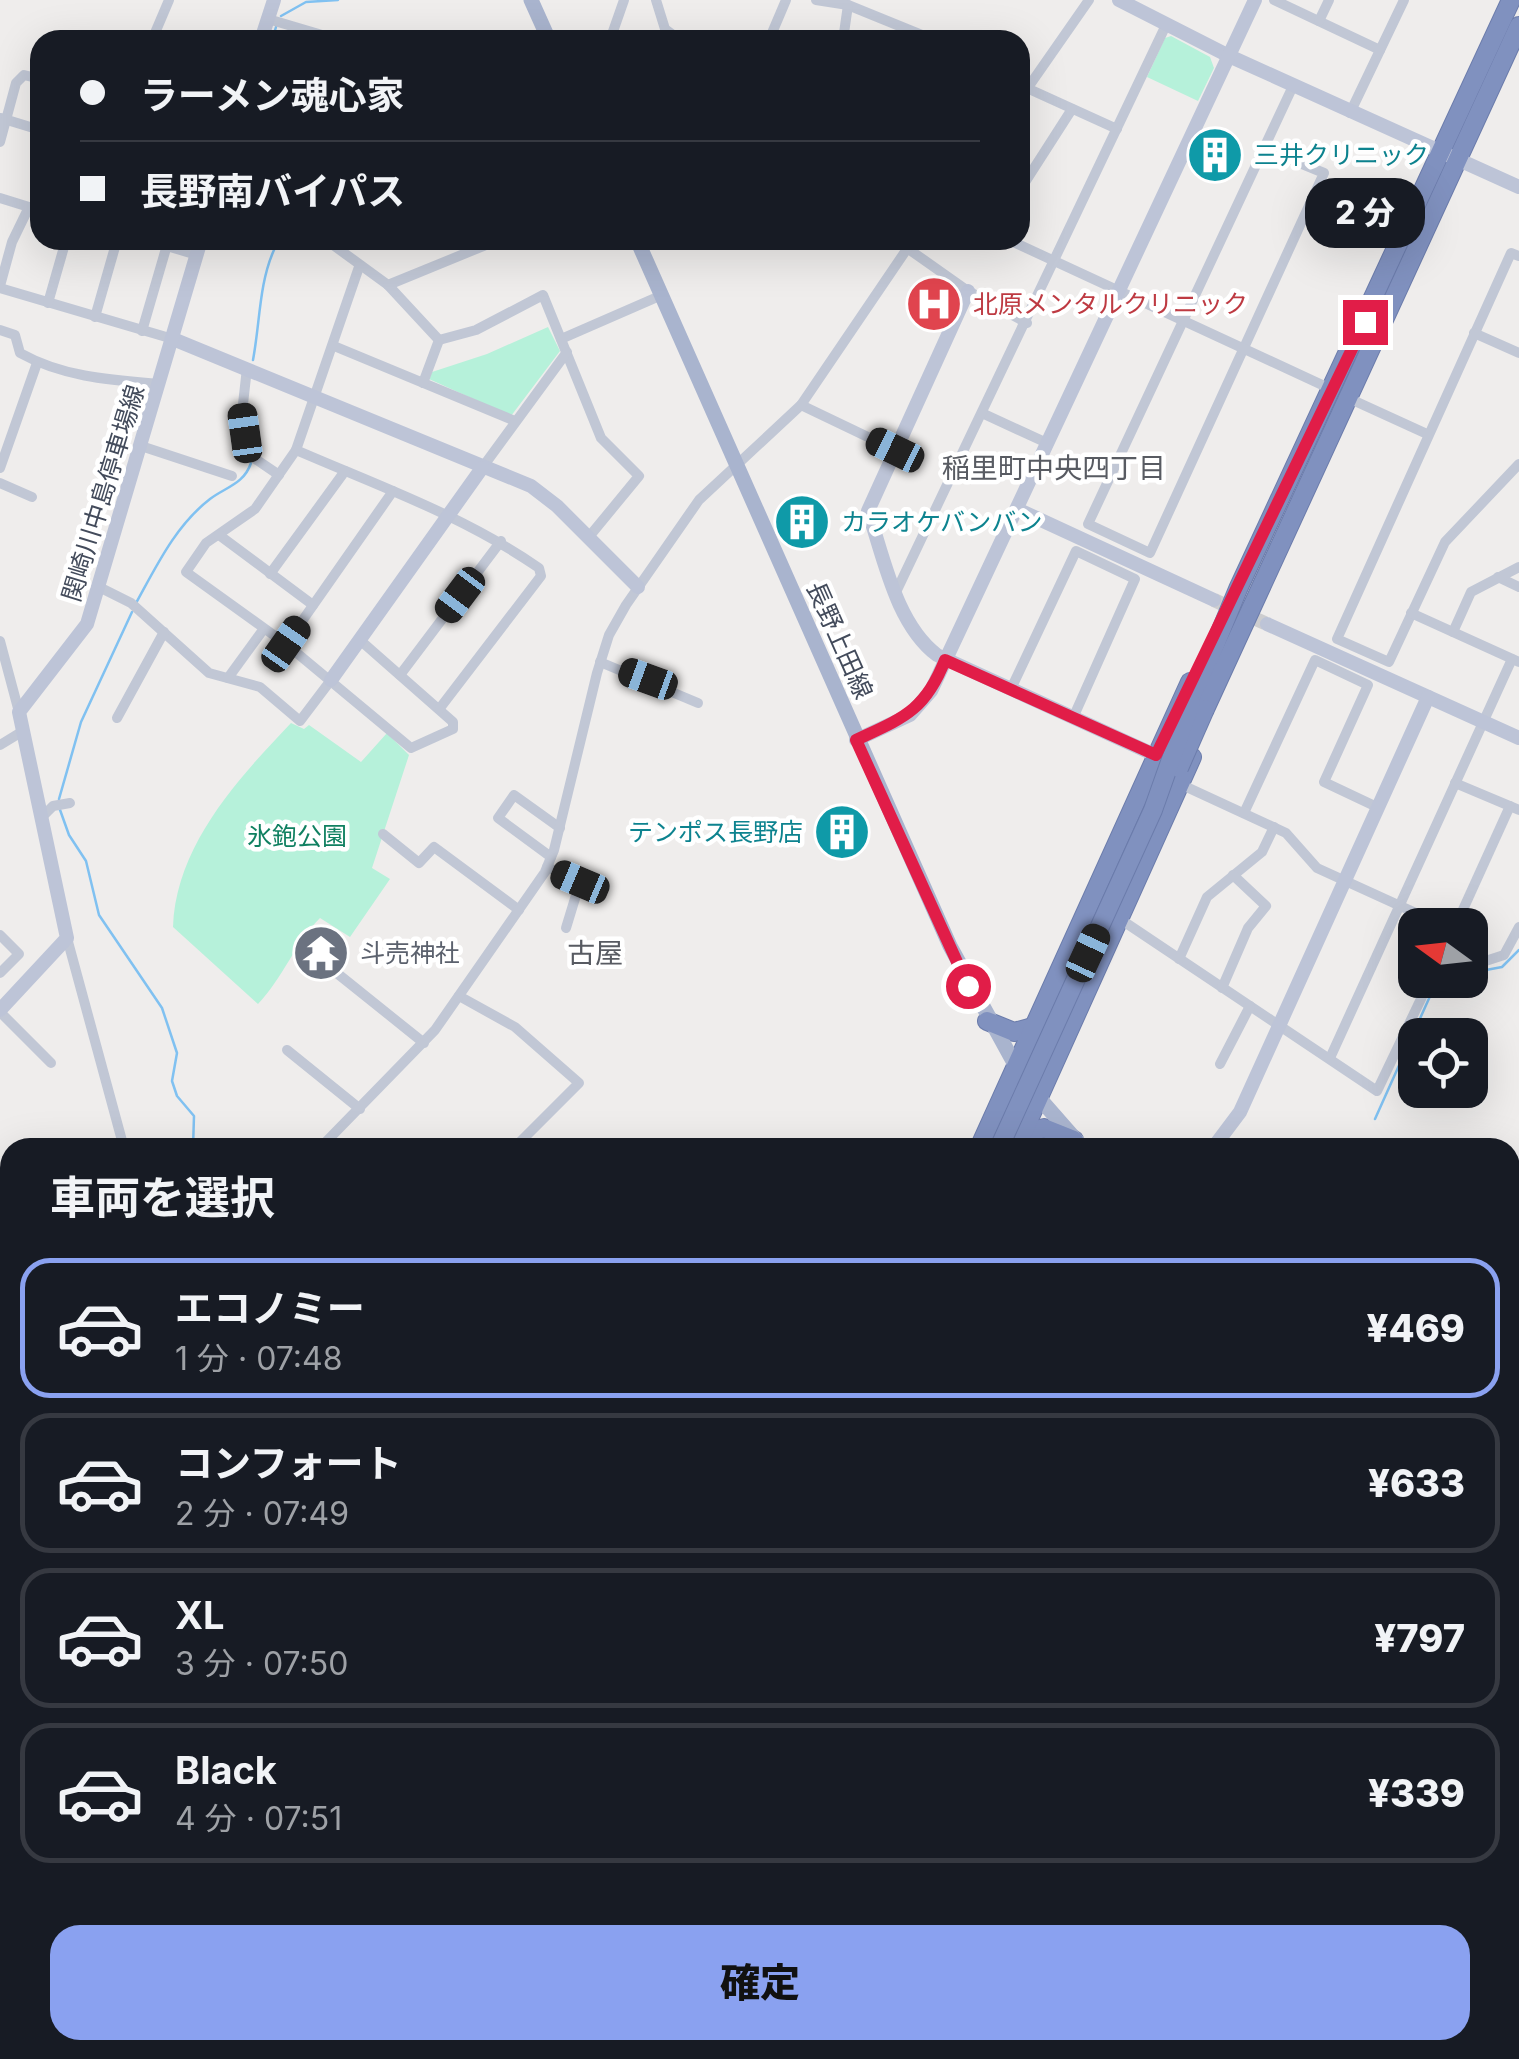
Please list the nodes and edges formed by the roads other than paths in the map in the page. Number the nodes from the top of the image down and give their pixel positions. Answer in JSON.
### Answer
{"nodes":[{"id":1,"x":169,"y":0,"type":"edge"},
{"id":2,"x":274,"y":0,"type":"edge"},
{"id":3,"x":531,"y":0,"type":"edge"},
{"id":4,"x":609,"y":0,"type":"edge"},
{"id":5,"x":656,"y":0,"type":"edge"},
{"id":6,"x":816,"y":0,"type":"edge"},
{"id":7,"x":1089,"y":0,"type":"edge"},
{"id":8,"x":1119,"y":0,"type":"edge"},
{"id":9,"x":1255,"y":0,"type":"edge"},
{"id":10,"x":1274,"y":0,"type":"edge"},
{"id":11,"x":1329,"y":0,"type":"edge"},
{"id":12,"x":1404,"y":0,"type":"edge"},
{"id":13,"x":1511,"y":0,"type":"edge"},
{"id":14,"x":782,"y":1,"type":"edge"},
{"id":15,"x":622,"y":2,"type":"edge"},
{"id":16,"x":848,"y":4,"type":"junction"},
{"id":17,"x":268,"y":18,"type":"junction"},
{"id":18,"x":1319,"y":21,"type":"junction"},
{"id":19,"x":1166,"y":25,"type":"junction"},
{"id":20,"x":1519,"y":26,"type":"edge"},
{"id":21,"x":156,"y":30,"type":"edge"},
{"id":22,"x":264,"y":30,"type":"edge"},
{"id":23,"x":307,"y":30,"type":"edge"},
{"id":24,"x":544,"y":30,"type":"edge"},
{"id":25,"x":613,"y":30,"type":"edge"},
{"id":26,"x":666,"y":30,"type":"edge"},
{"id":27,"x":772,"y":30,"type":"edge"},
{"id":28,"x":844,"y":30,"type":"edge"},
{"id":29,"x":910,"y":30,"type":"edge"},
{"id":30,"x":1380,"y":50,"type":"junction"},
{"id":31,"x":1229,"y":56,"type":"junction"},
{"id":32,"x":30,"y":76,"type":"edge"},
{"id":33,"x":1293,"y":86,"type":"junction"},
{"id":34,"x":1030,"y":87,"type":"edge"},
{"id":35,"x":1030,"y":88,"type":"edge"},
{"id":36,"x":1072,"y":109,"type":"junction"},
{"id":37,"x":1350,"y":113,"type":"junction"},
{"id":38,"x":3,"y":119,"type":"edge"},
{"id":39,"x":30,"y":127,"type":"edge"},
{"id":40,"x":1117,"y":129,"type":"junction"},
{"id":41,"x":0,"y":142,"type":"edge"},
{"id":42,"x":1263,"y":148,"type":"junction"},
{"id":43,"x":1450,"y":156,"type":"junction"},
{"id":44,"x":1030,"y":174,"type":"edge"},
{"id":45,"x":1519,"y":187,"type":"edge"},
{"id":46,"x":0,"y":198,"type":"edge"},
{"id":47,"x":30,"y":207,"type":"edge"},
{"id":48,"x":30,"y":215,"type":"edge"},
{"id":49,"x":63,"y":250,"type":"edge"},
{"id":50,"x":114,"y":250,"type":"edge"},
{"id":51,"x":166,"y":250,"type":"edge"},
{"id":52,"x":198,"y":250,"type":"edge"},
{"id":53,"x":338,"y":250,"type":"edge"},
{"id":54,"x":474,"y":250,"type":"edge"},
{"id":55,"x":642,"y":250,"type":"edge"},
{"id":56,"x":906,"y":250,"type":"edge"},
{"id":57,"x":917,"y":250,"type":"edge"},
{"id":58,"x":1029,"y":250,"type":"edge"},
{"id":59,"x":1519,"y":256,"type":"edge"},
{"id":60,"x":1056,"y":263,"type":"junction"},
{"id":61,"x":360,"y":267,"type":"junction"},
{"id":62,"x":388,"y":285,"type":"junction"},
{"id":63,"x":0,"y":287,"type":"edge"},
{"id":64,"x":968,"y":291,"type":"junction"},
{"id":65,"x":1118,"y":292,"type":"junction"},
{"id":66,"x":662,"y":295,"type":"junction"},
{"id":67,"x":48,"y":303,"type":"junction"},
{"id":68,"x":95,"y":317,"type":"junction"},
{"id":69,"x":1181,"y":322,"type":"junction"},
{"id":70,"x":1027,"y":323,"type":"junction"},
{"id":71,"x":0,"y":330,"type":"edge"},
{"id":72,"x":142,"y":331,"type":"junction"},
{"id":73,"x":1474,"y":332,"type":"junction"},
{"id":74,"x":173,"y":339,"type":"junction"},
{"id":75,"x":562,"y":339,"type":"junction"},
{"id":76,"x":439,"y":340,"type":"junction"},
{"id":77,"x":334,"y":346,"type":"junction"},
{"id":78,"x":1243,"y":350,"type":"junction"},
{"id":79,"x":567,"y":352,"type":"junction"},
{"id":80,"x":1519,"y":353,"type":"edge"},
{"id":81,"x":36,"y":363,"type":"junction"},
{"id":82,"x":247,"y":368,"type":"junction"},
{"id":83,"x":424,"y":383,"type":"junction"},
{"id":84,"x":158,"y":384,"type":"junction"},
{"id":85,"x":1340,"y":394,"type":"junction"},
{"id":86,"x":316,"y":399,"type":"junction"},
{"id":87,"x":801,"y":405,"type":"junction"},
{"id":88,"x":984,"y":414,"type":"junction"},
{"id":89,"x":514,"y":421,"type":"junction"},
{"id":90,"x":6,"y":433,"type":"edge"},
{"id":91,"x":1427,"y":434,"type":"junction"},
{"id":92,"x":1047,"y":443,"type":"junction"},
{"id":93,"x":140,"y":446,"type":"junction"},
{"id":94,"x":296,"y":450,"type":"junction"},
{"id":95,"x":895,"y":450,"type":"junction"},
{"id":96,"x":1519,"y":464,"type":"edge"},
{"id":97,"x":737,"y":466,"type":"junction"},
{"id":98,"x":0,"y":468,"type":"edge"},
{"id":99,"x":482,"y":468,"type":"junction"},
{"id":100,"x":345,"y":471,"type":"junction"},
{"id":101,"x":279,"y":475,"type":"junction"},
{"id":102,"x":232,"y":476,"type":"dead end"},
{"id":103,"x":0,"y":482,"type":"edge"},
{"id":104,"x":393,"y":490,"type":"junction"},
{"id":105,"x":32,"y":496,"type":"dead end"},
{"id":106,"x":1017,"y":509,"type":"junction"},
{"id":107,"x":450,"y":515,"type":"junction"},
{"id":108,"x":1292,"y":522,"type":"junction"},
{"id":109,"x":220,"y":536,"type":"junction"},
{"id":110,"x":588,"y":538,"type":"junction"},
{"id":111,"x":501,"y":541,"type":"junction"},
{"id":112,"x":1519,"y":566,"type":"edge"},
{"id":113,"x":270,"y":574,"type":"junction"},
{"id":114,"x":1498,"y":577,"type":"junction"},
{"id":115,"x":638,"y":586,"type":"junction"},
{"id":116,"x":99,"y":587,"type":"junction"},
{"id":117,"x":1519,"y":587,"type":"edge"},
{"id":118,"x":1238,"y":589,"type":"junction"},
{"id":119,"x":896,"y":592,"type":"junction"},
{"id":120,"x":1214,"y":600,"type":"tunnel mouth"},
{"id":121,"x":314,"y":605,"type":"junction"},
{"id":122,"x":1411,"y":613,"type":"junction"},
{"id":123,"x":1267,"y":624,"type":"tunnel mouth"},
{"id":124,"x":263,"y":630,"type":"junction"},
{"id":125,"x":164,"y":632,"type":"junction"},
{"id":126,"x":1453,"y":632,"type":"junction"},
{"id":127,"x":0,"y":641,"type":"edge"},
{"id":128,"x":362,"y":641,"type":"junction"},
{"id":129,"x":286,"y":644,"type":"junction"},
{"id":130,"x":945,"y":660,"type":"junction"},
{"id":131,"x":1516,"y":661,"type":"edge"},
{"id":132,"x":600,"y":662,"type":"junction"},
{"id":133,"x":400,"y":675,"type":"junction"},
{"id":134,"x":228,"y":678,"type":"junction"},
{"id":135,"x":331,"y":680,"type":"junction"},
{"id":136,"x":1011,"y":689,"type":"junction"},
{"id":137,"x":1428,"y":697,"type":"junction"},
{"id":138,"x":698,"y":703,"type":"dead end"},
{"id":139,"x":1198,"y":706,"type":"junction"},
{"id":140,"x":440,"y":708,"type":"junction"},
{"id":141,"x":19,"y":712,"type":"junction"},
{"id":142,"x":117,"y":718,"type":"dead end"},
{"id":143,"x":1073,"y":718,"type":"junction"},
{"id":144,"x":1484,"y":721,"type":"junction"},
{"id":145,"x":22,"y":731,"type":"junction"},
{"id":146,"x":1519,"y":738,"type":"edge"},
{"id":147,"x":856,"y":740,"type":"junction"},
{"id":148,"x":0,"y":745,"type":"edge"},
{"id":149,"x":1156,"y":755,"type":"junction"},
{"id":150,"x":1455,"y":783,"type":"junction"},
{"id":151,"x":1180,"y":784,"type":"junction"},
{"id":152,"x":62,"y":805,"type":"dead end"},
{"id":153,"x":1380,"y":808,"type":"junction"},
{"id":154,"x":1515,"y":808,"type":"edge"},
{"id":155,"x":1244,"y":813,"type":"junction"},
{"id":156,"x":41,"y":818,"type":"junction"},
{"id":157,"x":1274,"y":826,"type":"junction"},
{"id":158,"x":560,"y":828,"type":"junction"},
{"id":159,"x":382,"y":834,"type":"dead end"},
{"id":160,"x":549,"y":862,"type":"junction"},
{"id":161,"x":1233,"y":875,"type":"junction"},
{"id":162,"x":1345,"y":880,"type":"junction"},
{"id":163,"x":580,"y":882,"type":"junction"},
{"id":164,"x":598,"y":886,"type":"dead end"},
{"id":165,"x":1398,"y":905,"type":"junction"},
{"id":166,"x":1405,"y":908,"type":"edge"},
{"id":167,"x":1465,"y":908,"type":"edge"},
{"id":168,"x":519,"y":910,"type":"junction"},
{"id":169,"x":1120,"y":919,"type":"junction"},
{"id":170,"x":566,"y":928,"type":"dead end"},
{"id":171,"x":1519,"y":928,"type":"edge"},
{"id":172,"x":0,"y":935,"type":"edge"},
{"id":173,"x":67,"y":938,"type":"junction"},
{"id":174,"x":1178,"y":959,"type":"junction"},
{"id":175,"x":1488,"y":960,"type":"edge"},
{"id":176,"x":333,"y":970,"type":"dead end"},
{"id":177,"x":0,"y":973,"type":"edge"},
{"id":178,"x":1222,"y":988,"type":"junction"},
{"id":179,"x":459,"y":996,"type":"junction"},
{"id":180,"x":1421,"y":998,"type":"edge"},
{"id":181,"x":1250,"y":1006,"type":"junction"},
{"id":182,"x":0,"y":1011,"type":"edge"},
{"id":183,"x":988,"y":1021,"type":"junction"},
{"id":184,"x":1278,"y":1024,"type":"junction"},
{"id":185,"x":1033,"y":1027,"type":"junction"},
{"id":186,"x":424,"y":1043,"type":"junction"},
{"id":187,"x":287,"y":1050,"type":"dead end"},
{"id":188,"x":1330,"y":1058,"type":"junction"},
{"id":189,"x":52,"y":1063,"type":"dead end"},
{"id":190,"x":1220,"y":1064,"type":"dead end"},
{"id":191,"x":1016,"y":1068,"type":"junction"},
{"id":192,"x":1038,"y":1098,"type":"junction"},
{"id":193,"x":360,"y":1109,"type":"junction"},
{"id":194,"x":121,"y":1138,"type":"edge"},
{"id":195,"x":330,"y":1138,"type":"edge"},
{"id":196,"x":524,"y":1138,"type":"edge"},
{"id":197,"x":983,"y":1138,"type":"edge"},
{"id":198,"x":1006,"y":1138,"type":"edge"},
{"id":199,"x":1021,"y":1138,"type":"edge"},
{"id":200,"x":1026,"y":1138,"type":"edge"},
{"id":201,"x":1066,"y":1138,"type":"edge"},
{"id":202,"x":1074,"y":1138,"type":"edge"},
{"id":203,"x":1220,"y":1138,"type":"edge"}],
"edges":[{"from":1,"to":21,"type":"street"},
{"from":2,"to":17,"type":"street"},
{"from":3,"to":24,"type":"main road"},
{"from":4,"to":15,"type":"street"},
{"from":5,"to":26,"type":"street"},
{"from":6,"to":16,"type":"street"},
{"from":7,"to":34,"type":"street"},
{"from":8,"to":19,"type":"street"},
{"from":9,"to":31,"type":"street"},
{"from":10,"to":18,"type":"street"},
{"from":11,"to":18,"type":"street"},
{"from":12,"to":30,"type":"street"},
{"from":13,"to":43,"type":"highway"},
{"from":14,"to":27,"type":"street"},
{"from":15,"to":25,"type":"street"},
{"from":16,"to":28,"type":"street"},
{"from":16,"to":29,"type":"street"},
{"from":17,"to":22,"type":"street"},
{"from":17,"to":23,"type":"street"},
{"from":18,"to":30,"type":"street"},
{"from":19,"to":31,"type":"street"},
{"from":19,"to":40,"type":"street"},
{"from":20,"to":43,"type":"highway"},
{"from":30,"to":37,"type":"street"},
{"from":31,"to":33,"type":"street"},
{"from":31,"to":65,"type":"street"},
{"from":32,"to":38,"type":"street"},
{"from":33,"to":37,"type":"street"},
{"from":33,"to":42,"type":"street"},
{"from":35,"to":36,"type":"street"},
{"from":36,"to":40,"type":"street"},
{"from":36,"to":44,"type":"street"},
{"from":37,"to":43,"type":"street"},
{"from":38,"to":39,"type":"street"},
{"from":38,"to":41,"type":"street"},
{"from":40,"to":60,"type":"street"},
{"from":42,"to":69,"type":"street"},
{"from":42,"to":78,"type":"street"},
{"from":43,"to":45,"type":"street"},
{"from":43,"to":85,"type":"highway"},
{"from":46,"to":47,"type":"street"},
{"from":48,"to":63,"type":"street"},
{"from":49,"to":67,"type":"street"},
{"from":50,"to":68,"type":"street"},
{"from":51,"to":72,"type":"street"},
{"from":52,"to":74,"type":"street","name":"関崎川中島停車場線"},
{"from":53,"to":61,"type":"street"},
{"from":54,"to":62,"type":"street"},
{"from":55,"to":66,"type":"main road","name":"長野上田線"},
{"from":56,"to":87,"type":"street"},
{"from":57,"to":64,"type":"street"},
{"from":58,"to":60,"type":"street"},
{"from":59,"to":73,"type":"street"},
{"from":60,"to":65,"type":"street"},
{"from":60,"to":70,"type":"street"},
{"from":61,"to":62,"type":"street"},
{"from":61,"to":77,"type":"street"},
{"from":62,"to":76,"type":"street"},
{"from":63,"to":67,"type":"street"},
{"from":64,"to":70,"type":"street"},
{"from":64,"to":95,"type":"street"},
{"from":65,"to":69,"type":"street"},
{"from":65,"to":92,"type":"street"},
{"from":66,"to":75,"type":"street"},
{"from":66,"to":97,"type":"main road","name":"長野上田線"},
{"from":67,"to":68,"type":"street"},
{"from":68,"to":72,"type":"street"},
{"from":69,"to":78,"type":"street"},
{"from":69,"to":78,"type":"street"},
{"from":70,"to":88,"type":"street"},
{"from":71,"to":81,"type":"street"},
{"from":72,"to":74,"type":"street"},
{"from":73,"to":80,"type":"street"},
{"from":73,"to":91,"type":"street"},
{"from":74,"to":82,"type":"street"},
{"from":74,"to":84,"type":"street","name":"関崎川中島停車場線"},
{"from":75,"to":76,"type":"street"},
{"from":75,"to":79,"type":"street"},
{"from":76,"to":83,"type":"street"},
{"from":77,"to":83,"type":"street"},
{"from":77,"to":86,"type":"street"},
{"from":78,"to":85,"type":"street"},
{"from":79,"to":89,"type":"street"},
{"from":79,"to":110,"type":"street"},
{"from":81,"to":84,"type":"street"},
{"from":81,"to":90,"type":"street"},
{"from":82,"to":86,"type":"street"},
{"from":82,"to":101,"type":"street"},
{"from":83,"to":89,"type":"street"},
{"from":84,"to":93,"type":"street","name":"関崎川中島停車場線"},
{"from":85,"to":91,"type":"street"},
{"from":85,"to":108,"type":"highway"},
{"from":85,"to":118,"type":"highway"},
{"from":86,"to":94,"type":"street"},
{"from":86,"to":99,"type":"street"},
{"from":87,"to":95,"type":"street"},
{"from":87,"to":97,"type":"street"},
{"from":88,"to":92,"type":"street"},
{"from":88,"to":119,"type":"street"},
{"from":89,"to":99,"type":"street"},
{"from":90,"to":98,"type":"street"},
{"from":91,"to":122,"type":"street"},
{"from":92,"to":106,"type":"street"},
{"from":93,"to":102,"type":"street"},
{"from":93,"to":116,"type":"street","name":"関崎川中島停車場線"},
{"from":94,"to":100,"type":"street"},
{"from":94,"to":101,"type":"street"},
{"from":95,"to":119,"type":"street"},
{"from":96,"to":122,"type":"street"},
{"from":97,"to":115,"type":"street"},
{"from":97,"to":147,"type":"main road","name":"長野上田線"},
{"from":99,"to":107,"type":"street"},
{"from":99,"to":110,"type":"street"},
{"from":100,"to":104,"type":"street"},
{"from":100,"to":113,"type":"street"},
{"from":101,"to":109,"type":"street"},
{"from":103,"to":105,"type":"street"},
{"from":104,"to":107,"type":"street"},
{"from":104,"to":121,"type":"street"},
{"from":106,"to":120,"type":"street"},
{"from":106,"to":130,"type":"street"},
{"from":107,"to":111,"type":"street"},
{"from":107,"to":128,"type":"street"},
{"from":108,"to":139,"type":"highway"},
{"from":108,"to":151,"type":"highway"},
{"from":109,"to":113,"type":"street"},
{"from":109,"to":124,"type":"street"},
{"from":110,"to":115,"type":"street"},
{"from":111,"to":133,"type":"street"},
{"from":111,"to":140,"type":"street"},
{"from":112,"to":114,"type":"street"},
{"from":113,"to":121,"type":"street"},
{"from":114,"to":117,"type":"street"},
{"from":114,"to":126,"type":"street"},
{"from":115,"to":132,"type":"street"},
{"from":116,"to":125,"type":"street"},
{"from":116,"to":141,"type":"street","name":"関崎川中島停車場線"},
{"from":118,"to":139,"type":"highway"},
{"from":118,"to":149,"type":"highway"},
{"from":119,"to":130,"type":"street"},
{"from":121,"to":129,"type":"street"},
{"from":122,"to":126,"type":"street"},
{"from":123,"to":137,"type":"street"},
{"from":124,"to":129,"type":"street"},
{"from":124,"to":134,"type":"street"},
{"from":125,"to":134,"type":"street"},
{"from":125,"to":142,"type":"street"},
{"from":126,"to":131,"type":"street"},
{"from":127,"to":141,"type":"street"},
{"from":128,"to":133,"type":"street"},
{"from":128,"to":135,"type":"street"},
{"from":129,"to":135,"type":"street"},
{"from":130,"to":136,"type":"street"},
{"from":130,"to":147,"type":"street"},
{"from":131,"to":144,"type":"street"},
{"from":132,"to":138,"type":"street"},
{"from":132,"to":158,"type":"street"},
{"from":133,"to":140,"type":"street"},
{"from":134,"to":135,"type":"street"},
{"from":135,"to":140,"type":"street"},
{"from":136,"to":143,"type":"street"},
{"from":136,"to":143,"type":"street"},
{"from":137,"to":144,"type":"street"},
{"from":137,"to":153,"type":"street"},
{"from":139,"to":198,"type":"highway","bridge":true},
{"from":141,"to":145,"type":"street"},
{"from":143,"to":149,"type":"street"},
{"from":144,"to":146,"type":"street"},
{"from":144,"to":150,"type":"street"},
{"from":145,"to":148,"type":"street"},
{"from":145,"to":156,"type":"street"},
{"from":147,"to":183,"type":"main road","name":"長野上田線"},
{"from":149,"to":185,"type":"highway"},
{"from":150,"to":154,"type":"street"},
{"from":150,"to":165,"type":"street"},
{"from":151,"to":155,"type":"street"},
{"from":151,"to":169,"type":"highway"},
{"from":152,"to":156,"type":"street"},
{"from":153,"to":155,"type":"street"},
{"from":153,"to":162,"type":"street"},
{"from":154,"to":167,"type":"street"},
{"from":155,"to":157,"type":"street"},
{"from":156,"to":173,"type":"street"},
{"from":157,"to":161,"type":"street"},
{"from":157,"to":162,"type":"street"},
{"from":158,"to":160,"type":"street"},
{"from":158,"to":160,"type":"street"},
{"from":159,"to":168,"type":"street"},
{"from":160,"to":163,"type":"street"},
{"from":160,"to":168,"type":"street"},
{"from":161,"to":174,"type":"street"},
{"from":161,"to":178,"type":"street"},
{"from":162,"to":165,"type":"street"},
{"from":162,"to":184,"type":"street"},
{"from":163,"to":164,"type":"street"},
{"from":163,"to":170,"type":"street"},
{"from":165,"to":166,"type":"street"},
{"from":165,"to":188,"type":"street"},
{"from":168,"to":179,"type":"street"},
{"from":169,"to":174,"type":"street"},
{"from":169,"to":192,"type":"highway"},
{"from":171,"to":175,"type":"street"},
{"from":172,"to":177,"type":"street"},
{"from":173,"to":182,"type":"street"},
{"from":173,"to":194,"type":"street"},
{"from":174,"to":178,"type":"street"},
{"from":176,"to":186,"type":"street"},
{"from":178,"to":181,"type":"street"},
{"from":179,"to":186,"type":"street"},
{"from":179,"to":196,"type":"street"},
{"from":180,"to":188,"type":"street"},
{"from":181,"to":184,"type":"street"},
{"from":181,"to":190,"type":"street"},
{"from":182,"to":189,"type":"street"},
{"from":183,"to":185,"type":"highway"},
{"from":183,"to":191,"type":"main road","name":"長野上田線"},
{"from":184,"to":188,"type":"street"},
{"from":184,"to":203,"type":"street"},
{"from":185,"to":191,"type":"highway"},
{"from":186,"to":193,"type":"street"},
{"from":187,"to":193,"type":"street"},
{"from":191,"to":192,"type":"main road","name":"長野上田線"},
{"from":191,"to":197,"type":"highway"},
{"from":192,"to":199,"type":"highway"},
{"from":192,"to":202,"type":"main road","name":"長野上田線"},
{"from":193,"to":195,"type":"street"},
{"from":200,"to":201,"type":"highway"}]}
